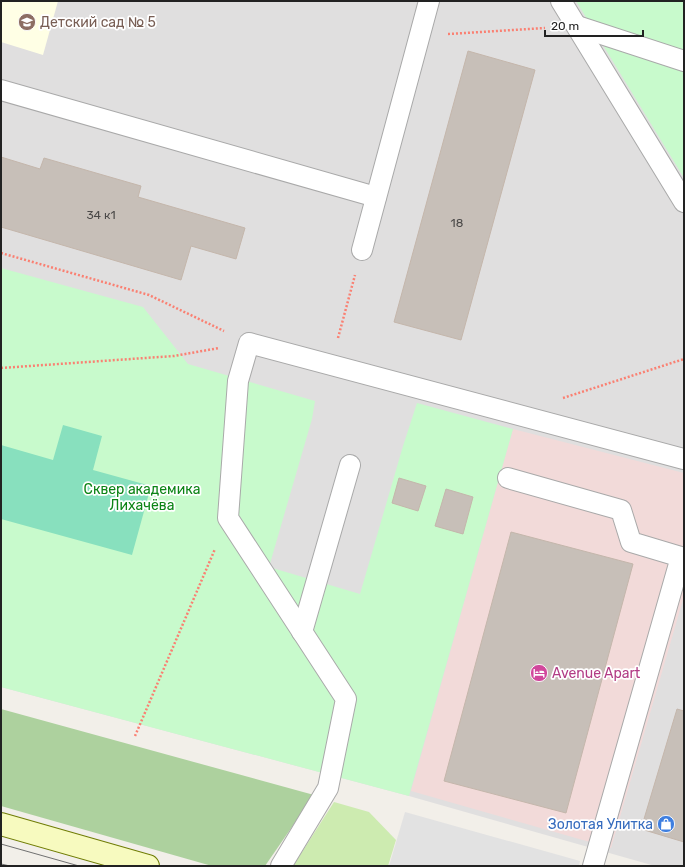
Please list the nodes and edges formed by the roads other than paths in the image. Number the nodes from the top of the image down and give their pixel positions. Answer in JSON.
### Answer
{"nodes":[{"id":1,"x":429,"y":1,"type":"edge"},
{"id":2,"x":561,"y":1,"type":"edge"},
{"id":3,"x":577,"y":26,"type":"junction"},
{"id":4,"x":684,"y":61,"type":"edge"},
{"id":5,"x":1,"y":90,"type":"edge"},
{"id":6,"x":376,"y":197,"type":"junction"},
{"id":7,"x":684,"y":202,"type":"edge"},
{"id":8,"x":362,"y":250,"type":"road end"},
{"id":9,"x":684,"y":459,"type":"edge"},
{"id":10,"x":350,"y":465,"type":"dead end"},
{"id":11,"x":508,"y":478,"type":"dead end"},
{"id":12,"x":302,"y":632,"type":"junction"},
{"id":13,"x":1,"y":824,"type":"edge"},
{"id":14,"x":148,"y":866,"type":"edge"},
{"id":15,"x":282,"y":866,"type":"edge"},
{"id":16,"x":593,"y":866,"type":"edge"}],
"edges":[{"from":1,"to":6,"type":"lane"},
{"from":2,"to":3,"type":"lane"},
{"from":3,"to":4,"type":"lane"},
{"from":3,"to":7,"type":"lane"},
{"from":5,"to":6,"type":"lane"},
{"from":6,"to":8,"type":"lane"},
{"from":9,"to":12,"type":"lane"},
{"from":10,"to":12,"type":"lane"},
{"from":11,"to":16,"type":"lane"},
{"from":12,"to":15,"type":"lane"},
{"from":13,"to":14,"type":"main road"}]}
